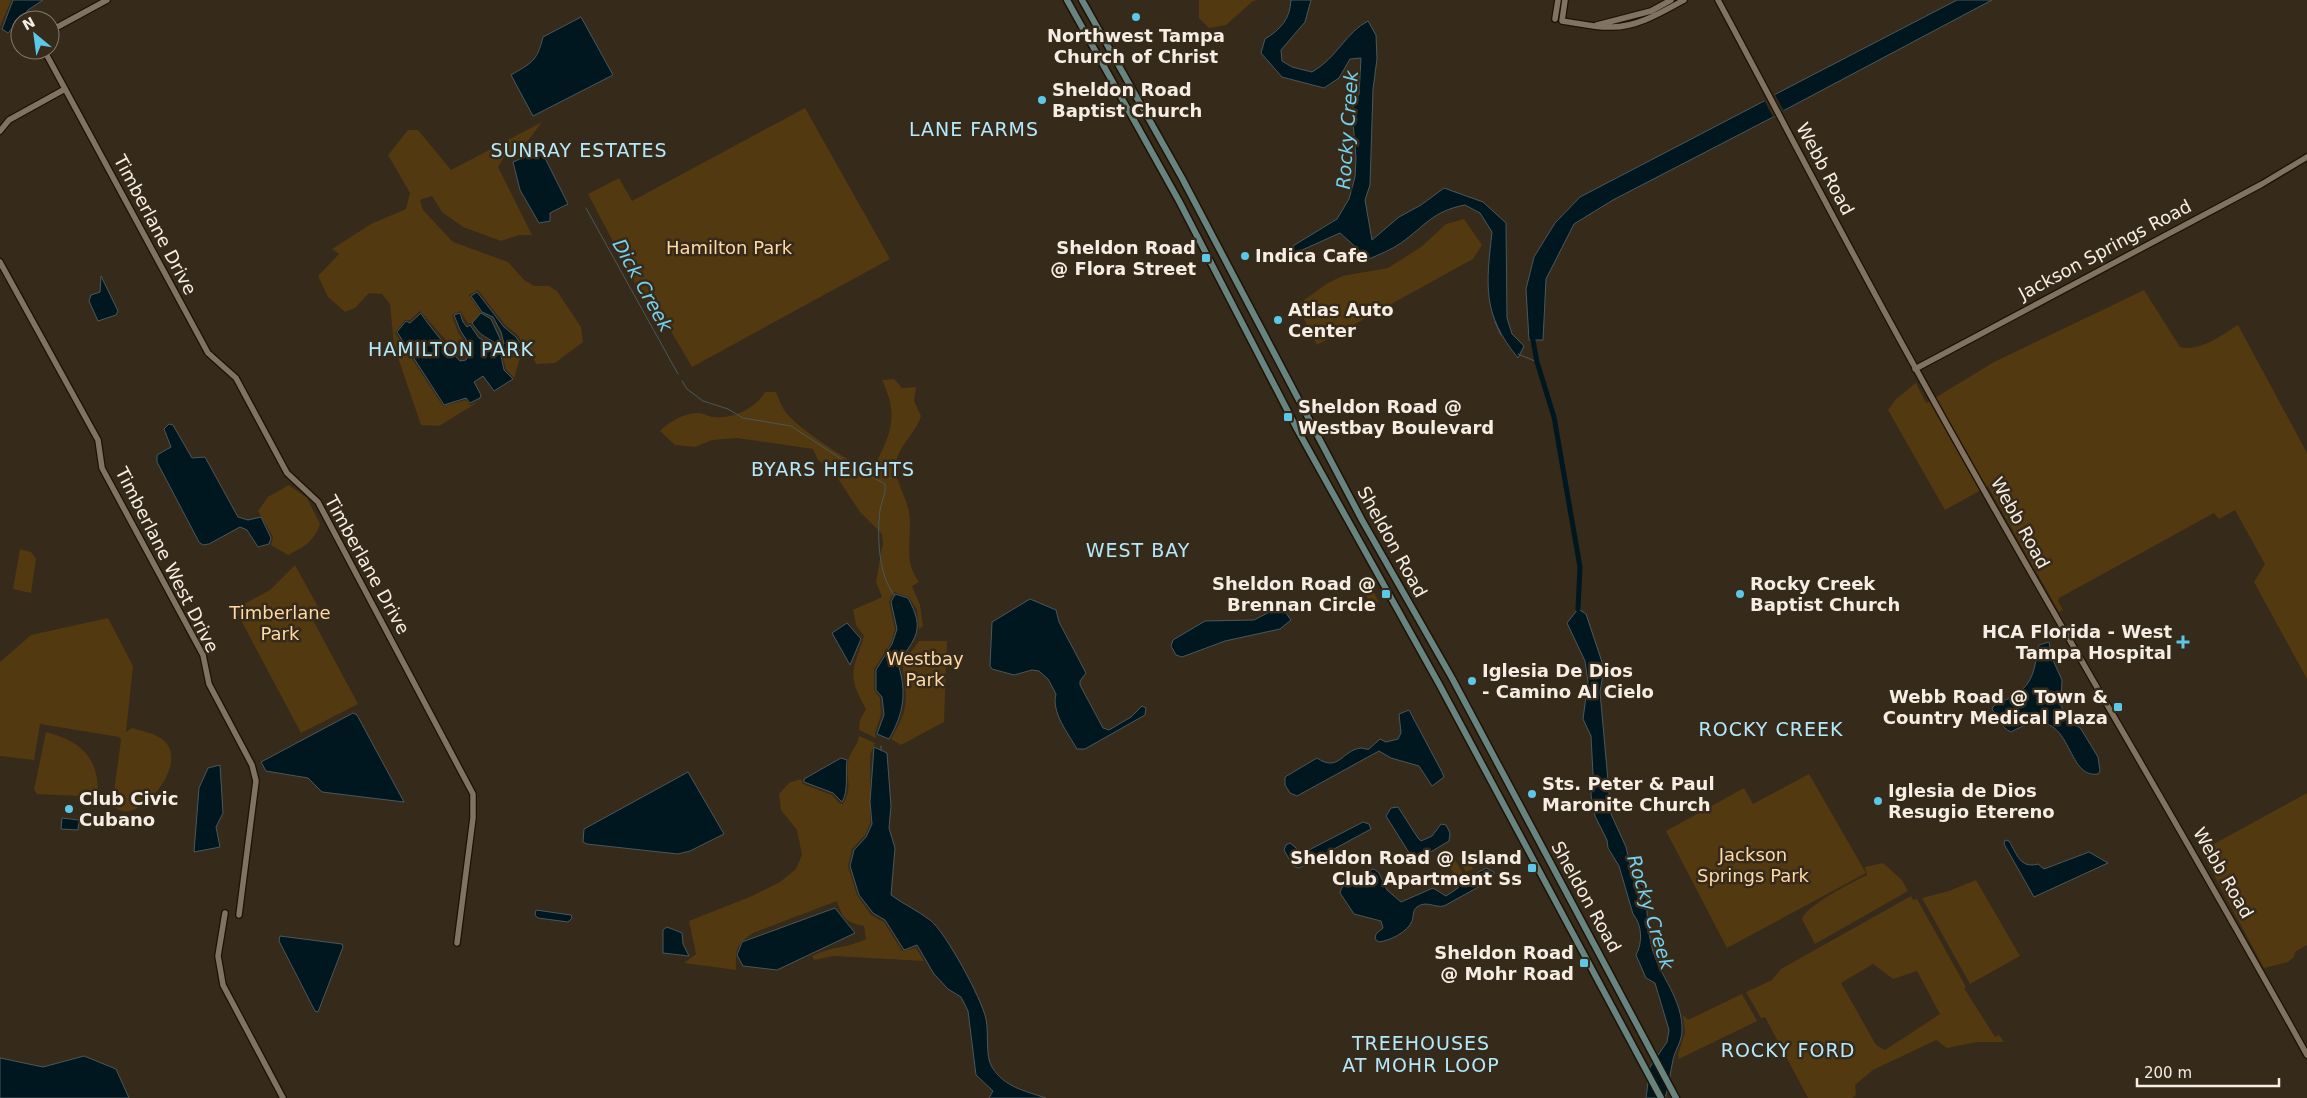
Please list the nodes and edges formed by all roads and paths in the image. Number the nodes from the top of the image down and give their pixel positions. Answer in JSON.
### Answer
{"nodes":[{"id":1,"x":107,"y":0,"type":"edge"},
{"id":2,"x":1067,"y":0,"type":"edge"},
{"id":3,"x":1082,"y":0,"type":"edge"},
{"id":4,"x":1558,"y":0,"type":"edge"},
{"id":5,"x":1565,"y":0,"type":"edge"},
{"id":6,"x":1671,"y":0,"type":"edge"},
{"id":7,"x":1684,"y":0,"type":"edge"},
{"id":8,"x":1718,"y":0,"type":"edge"},
{"id":9,"x":1555,"y":19,"type":"dead end"},
{"id":10,"x":60,"y":26,"type":"edge"},
{"id":11,"x":1595,"y":26,"type":"junction"},
{"id":12,"x":49,"y":60,"type":"edge"},
{"id":13,"x":1118,"y":63,"type":"junction"},
{"id":14,"x":1106,"y":70,"type":"junction"},
{"id":15,"x":65,"y":89,"type":"junction"},
{"id":16,"x":0,"y":131,"type":"edge"},
{"id":17,"x":2307,"y":157,"type":"edge"},
{"id":18,"x":0,"y":262,"type":"edge"},
{"id":19,"x":1915,"y":368,"type":"junction"},
{"id":20,"x":225,"y":913,"type":"dead end"},
{"id":21,"x":239,"y":915,"type":"dead end"},
{"id":22,"x":457,"y":943,"type":"dead end"},
{"id":23,"x":2307,"y":1055,"type":"edge"},
{"id":24,"x":282,"y":1098,"type":"edge"},
{"id":25,"x":1660,"y":1098,"type":"edge"},
{"id":26,"x":1676,"y":1098,"type":"edge"}],
"edges":[{"from":1,"to":10,"type":"street"},
{"from":2,"to":14,"type":"main road","name":"Sheldon Road"},
{"from":3,"to":13,"type":"main road","name":"Sheldon Road"},
{"from":4,"to":9,"type":"street"},
{"from":5,"to":11,"type":"street"},
{"from":6,"to":11,"type":"street"},
{"from":7,"to":11,"type":"street"},
{"from":8,"to":19,"type":"street","name":"Webb Road"},
{"from":12,"to":15,"type":"street","name":"Timberlane Drive"},
{"from":13,"to":14,"type":"main road"},
{"from":13,"to":26,"type":"main road","name":"Sheldon Road"},
{"from":14,"to":25,"type":"main road","name":"Sheldon Road"},
{"from":15,"to":16,"type":"street"},
{"from":15,"to":22,"type":"street","name":"Timberlane Drive"},
{"from":17,"to":19,"type":"street","name":"Jackson Springs Road"},
{"from":18,"to":21,"type":"street","name":"Timberlane West Drive"},
{"from":19,"to":23,"type":"street","name":"Webb Road"},
{"from":20,"to":24,"type":"street"}]}
